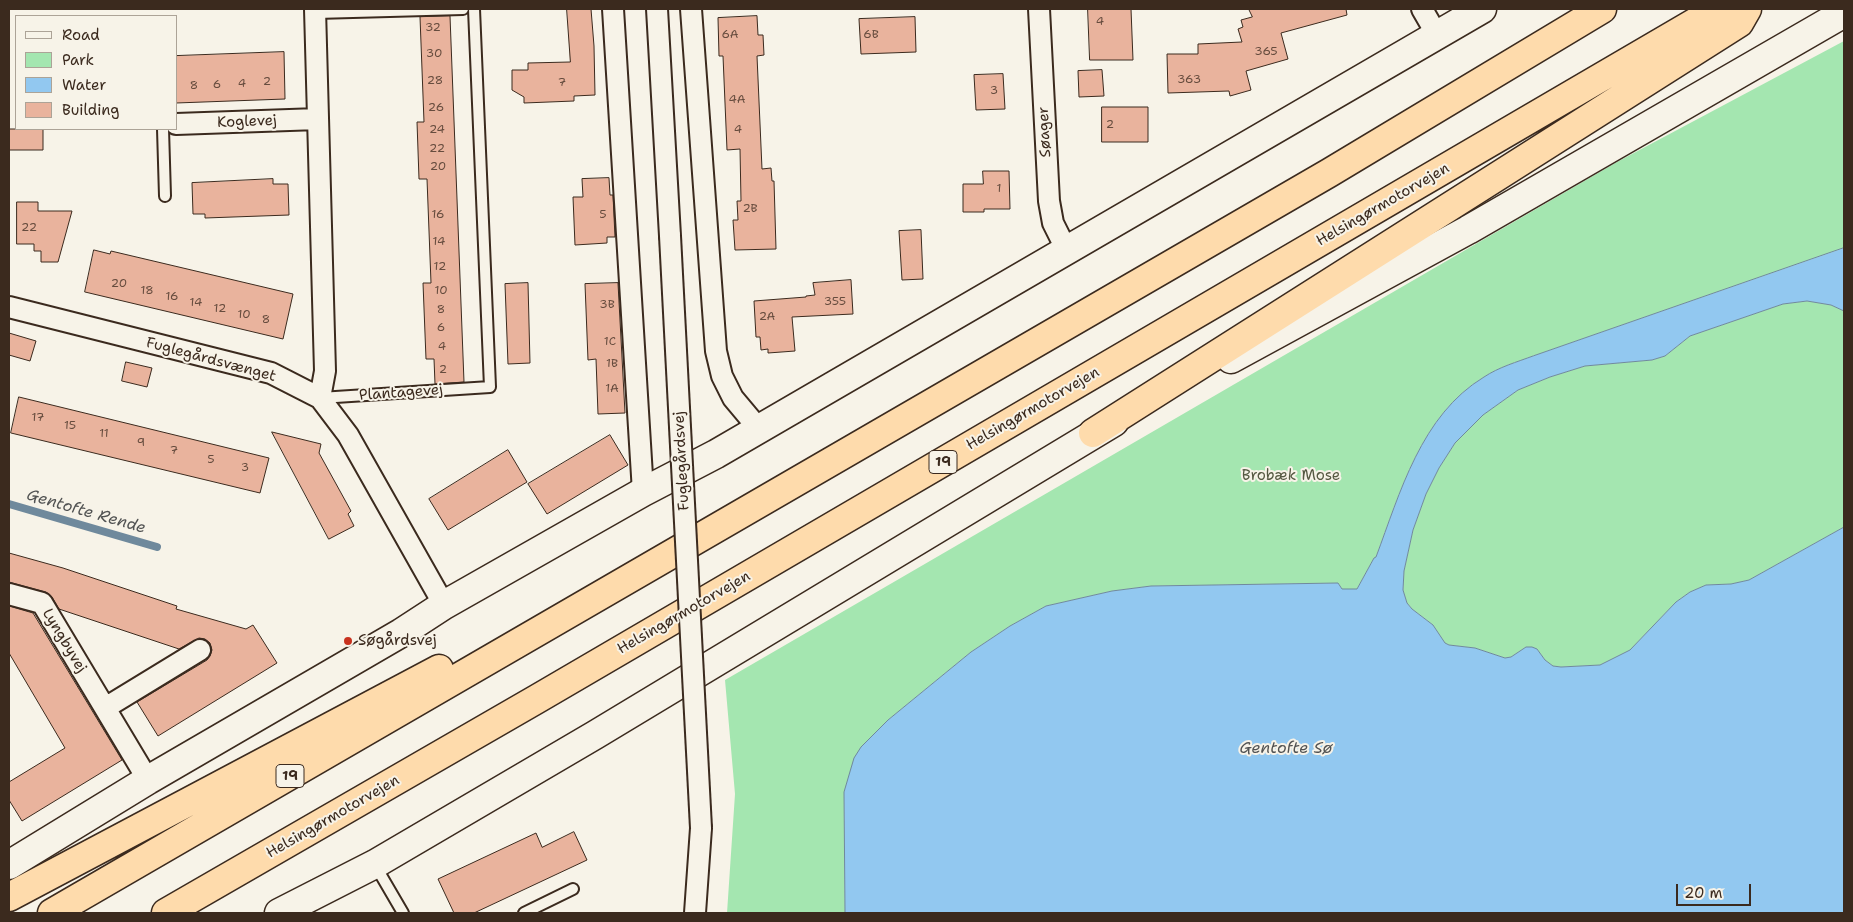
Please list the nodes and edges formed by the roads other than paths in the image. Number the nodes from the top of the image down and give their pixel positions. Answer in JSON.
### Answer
{"nodes":[{"id":1,"x":463,"y":9,"type":"edge"},
{"id":2,"x":474,"y":9,"type":"edge"},
{"id":3,"x":613,"y":9,"type":"edge"},
{"id":4,"x":657,"y":9,"type":"edge"},
{"id":5,"x":691,"y":9,"type":"edge"},
{"id":6,"x":1039,"y":9,"type":"edge"},
{"id":7,"x":1422,"y":9,"type":"edge"},
{"id":8,"x":1482,"y":9,"type":"edge"},
{"id":9,"x":1602,"y":9,"type":"edge"},
{"id":10,"x":1718,"y":9,"type":"edge"},
{"id":11,"x":1748,"y":9,"type":"edge"},
{"id":12,"x":315,"y":11,"type":"edge"},
{"id":13,"x":1844,"y":13,"type":"edge"},
{"id":14,"x":1437,"y":35,"type":"junction"},
{"id":15,"x":318,"y":119,"type":"junction"},
{"id":16,"x":178,"y":124,"type":"edge"},
{"id":17,"x":163,"y":130,"type":"edge"},
{"id":18,"x":165,"y":196,"type":"dead end"},
{"id":19,"x":1067,"y":251,"type":"junction"},
{"id":20,"x":9,"y":307,"type":"edge"},
{"id":21,"x":320,"y":398,"type":"junction"},
{"id":22,"x":759,"y":429,"type":"junction"},
{"id":23,"x":1093,"y":433,"type":"junction"},
{"id":24,"x":643,"y":492,"type":"junction"},
{"id":25,"x":9,"y":594,"type":"edge"},
{"id":26,"x":444,"y":605,"type":"junction"},
{"id":27,"x":528,"y":637,"type":"junction"},
{"id":28,"x":200,"y":650,"type":"dead end"},
{"id":29,"x":105,"y":708,"type":"junction"},
{"id":30,"x":148,"y":780,"type":"junction"},
{"id":31,"x":375,"y":864,"type":"junction"},
{"id":32,"x":9,"y":866,"type":"edge"},
{"id":33,"x":573,"y":889,"type":"dead end"},
{"id":34,"x":9,"y":897,"type":"edge"},
{"id":35,"x":52,"y":913,"type":"edge"},
{"id":36,"x":166,"y":913,"type":"edge"},
{"id":37,"x":279,"y":913,"type":"edge"},
{"id":38,"x":403,"y":913,"type":"edge"},
{"id":39,"x":524,"y":913,"type":"edge"},
{"id":40,"x":695,"y":913,"type":"edge"}],
"edges":[{"from":1,"to":12,"type":"lane"},
{"from":2,"to":21,"type":"lane","name":"Plantagevej"},
{"from":3,"to":24,"type":"street"},
{"from":4,"to":40,"type":"street","name":"Fuglegårdsvej","bridge":true},
{"from":5,"to":22,"type":"street"},
{"from":6,"to":19,"type":"street","name":"Søager"},
{"from":7,"to":14,"type":"street"},
{"from":8,"to":14,"type":"street"},
{"from":9,"to":27,"type":"highway","number":"19"},
{"from":10,"to":36,"type":"highway","name":"Helsingørmotorvejen","number":"19"},
{"from":11,"to":23,"type":"highway"},
{"from":12,"to":15,"type":"street"},
{"from":13,"to":23,"type":"street"},
{"from":14,"to":19,"type":"street"},
{"from":15,"to":16,"type":"street","name":"Koglevej"},
{"from":15,"to":21,"type":"street"},
{"from":17,"to":18,"type":"lane"},
{"from":19,"to":22,"type":"street"},
{"from":20,"to":21,"type":"street","name":"Fuglegårdsvænget"},
{"from":21,"to":26,"type":"street","name":"Fuglegårdsvænget"},
{"from":22,"to":24,"type":"street"},
{"from":23,"to":31,"type":"street"},
{"from":24,"to":26,"type":"street"},
{"from":25,"to":29,"type":"street","name":"Lyngbyvej"},
{"from":26,"to":30,"type":"street"},
{"from":27,"to":34,"type":"highway"},
{"from":27,"to":35,"type":"highway","number":"19"},
{"from":28,"to":29,"type":"street"},
{"from":29,"to":30,"type":"street","name":"Lyngbyvej"},
{"from":30,"to":32,"type":"street"},
{"from":31,"to":37,"type":"street"},
{"from":31,"to":38,"type":"lane"},
{"from":33,"to":39,"type":"lane"}]}
